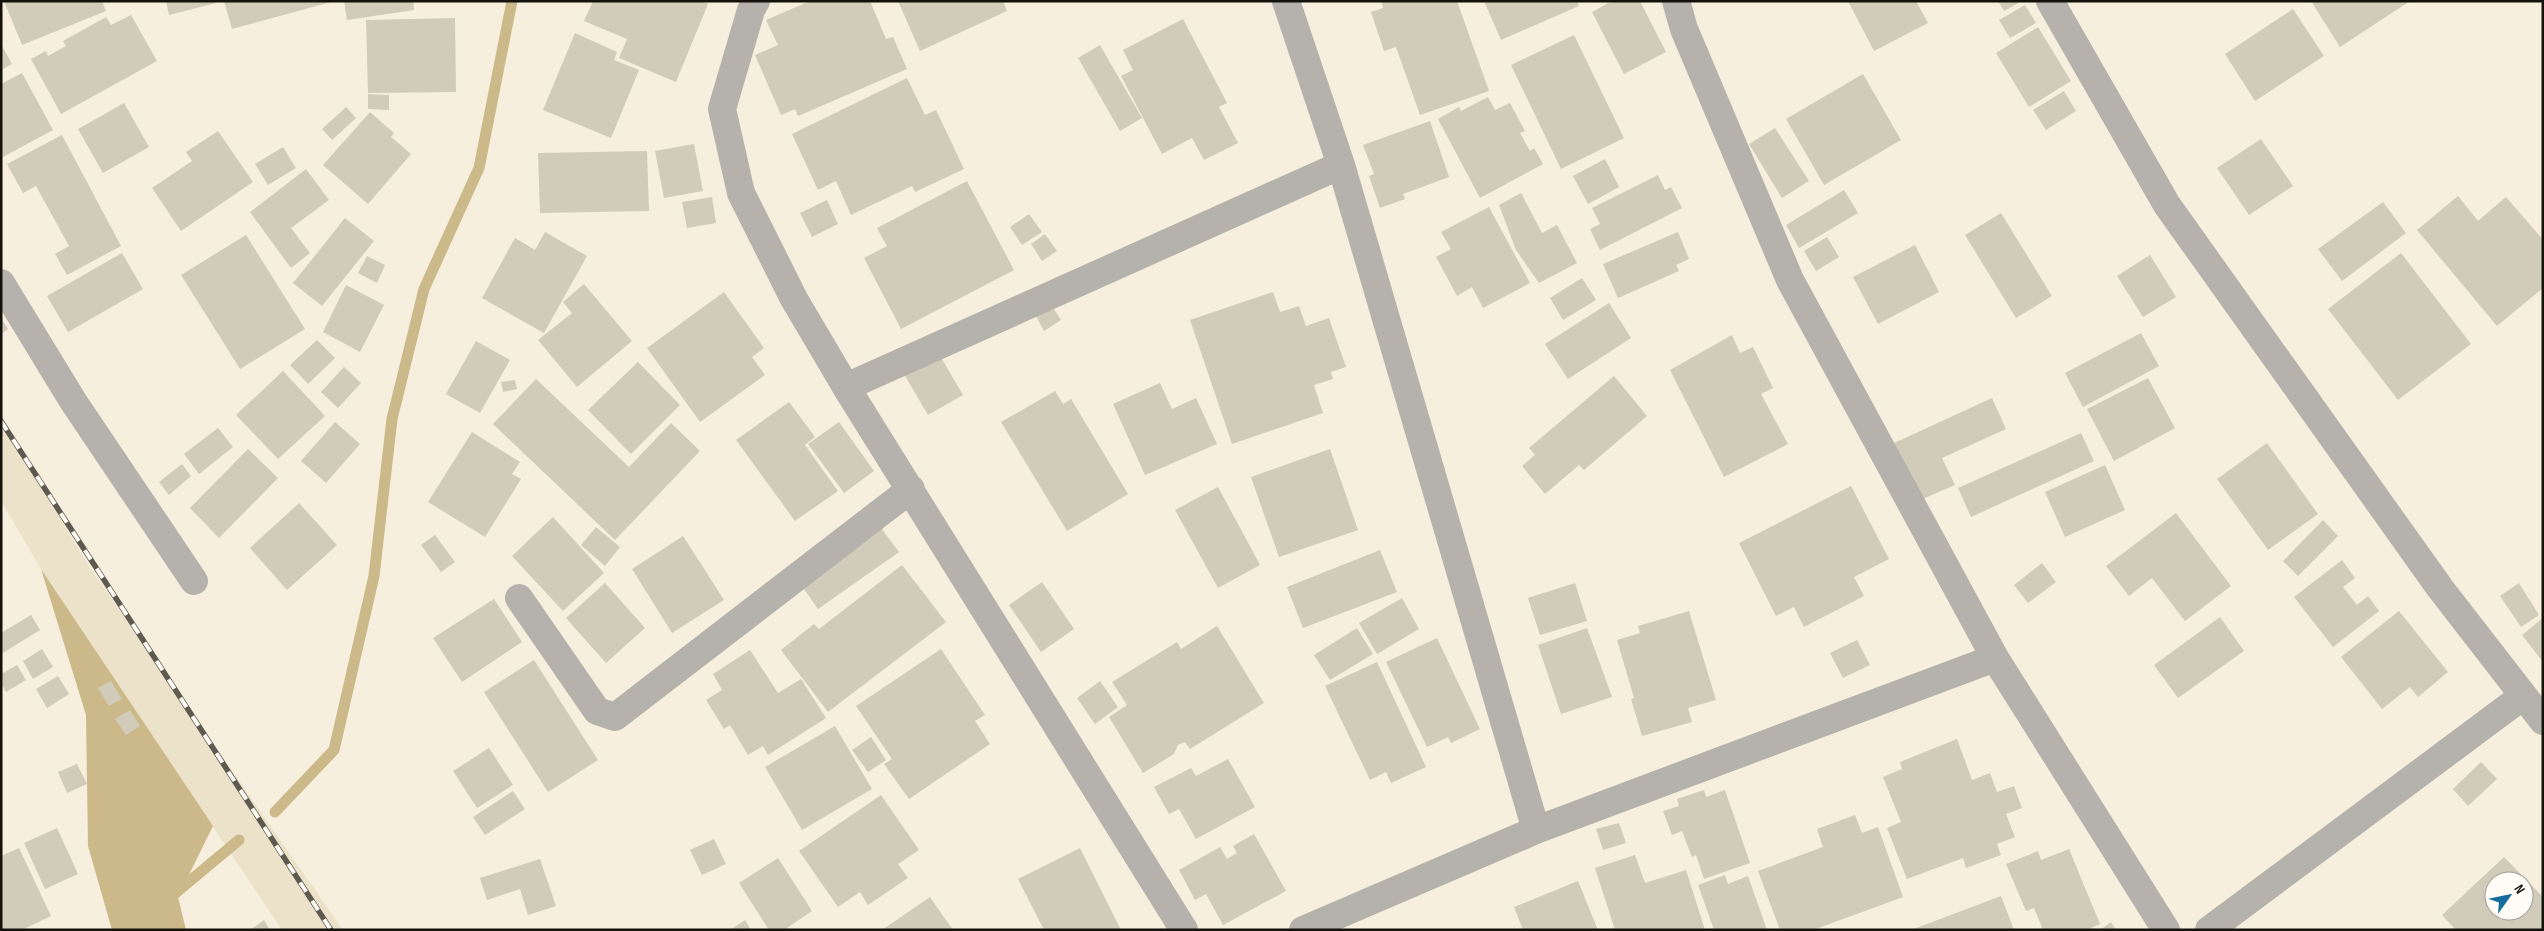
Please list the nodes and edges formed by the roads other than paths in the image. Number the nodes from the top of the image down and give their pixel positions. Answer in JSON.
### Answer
{"nodes":[{"id":1,"x":756,"y":1,"type":"edge"},
{"id":2,"x":1286,"y":1,"type":"edge"},
{"id":3,"x":1676,"y":1,"type":"edge"},
{"id":4,"x":2050,"y":1,"type":"edge"},
{"id":5,"x":1341,"y":165,"type":"junction"},
{"id":6,"x":1,"y":283,"type":"edge"},
{"id":7,"x":846,"y":388,"type":"junction"},
{"id":8,"x":911,"y":488,"type":"junction"},
{"id":9,"x":194,"y":581,"type":"dead end"},
{"id":10,"x":519,"y":598,"type":"dead end"},
{"id":11,"x":1995,"y":658,"type":"junction"},
{"id":12,"x":2523,"y":696,"type":"junction"},
{"id":13,"x":2543,"y":721,"type":"edge"},
{"id":14,"x":1536,"y":830,"type":"junction"},
{"id":15,"x":1184,"y":930,"type":"edge"},
{"id":16,"x":1303,"y":930,"type":"edge"},
{"id":17,"x":2166,"y":930,"type":"edge"},
{"id":18,"x":2209,"y":930,"type":"edge"}],
"edges":[{"from":1,"to":7,"type":"street"},
{"from":2,"to":5,"type":"street"},
{"from":3,"to":11,"type":"street"},
{"from":4,"to":12,"type":"street"},
{"from":5,"to":7,"type":"street"},
{"from":5,"to":14,"type":"street"},
{"from":6,"to":9,"type":"street"},
{"from":7,"to":8,"type":"street"},
{"from":8,"to":10,"type":"street"},
{"from":8,"to":15,"type":"street"},
{"from":11,"to":14,"type":"street"},
{"from":11,"to":17,"type":"street"},
{"from":12,"to":13,"type":"street"},
{"from":12,"to":18,"type":"street"},
{"from":14,"to":16,"type":"street"}]}
